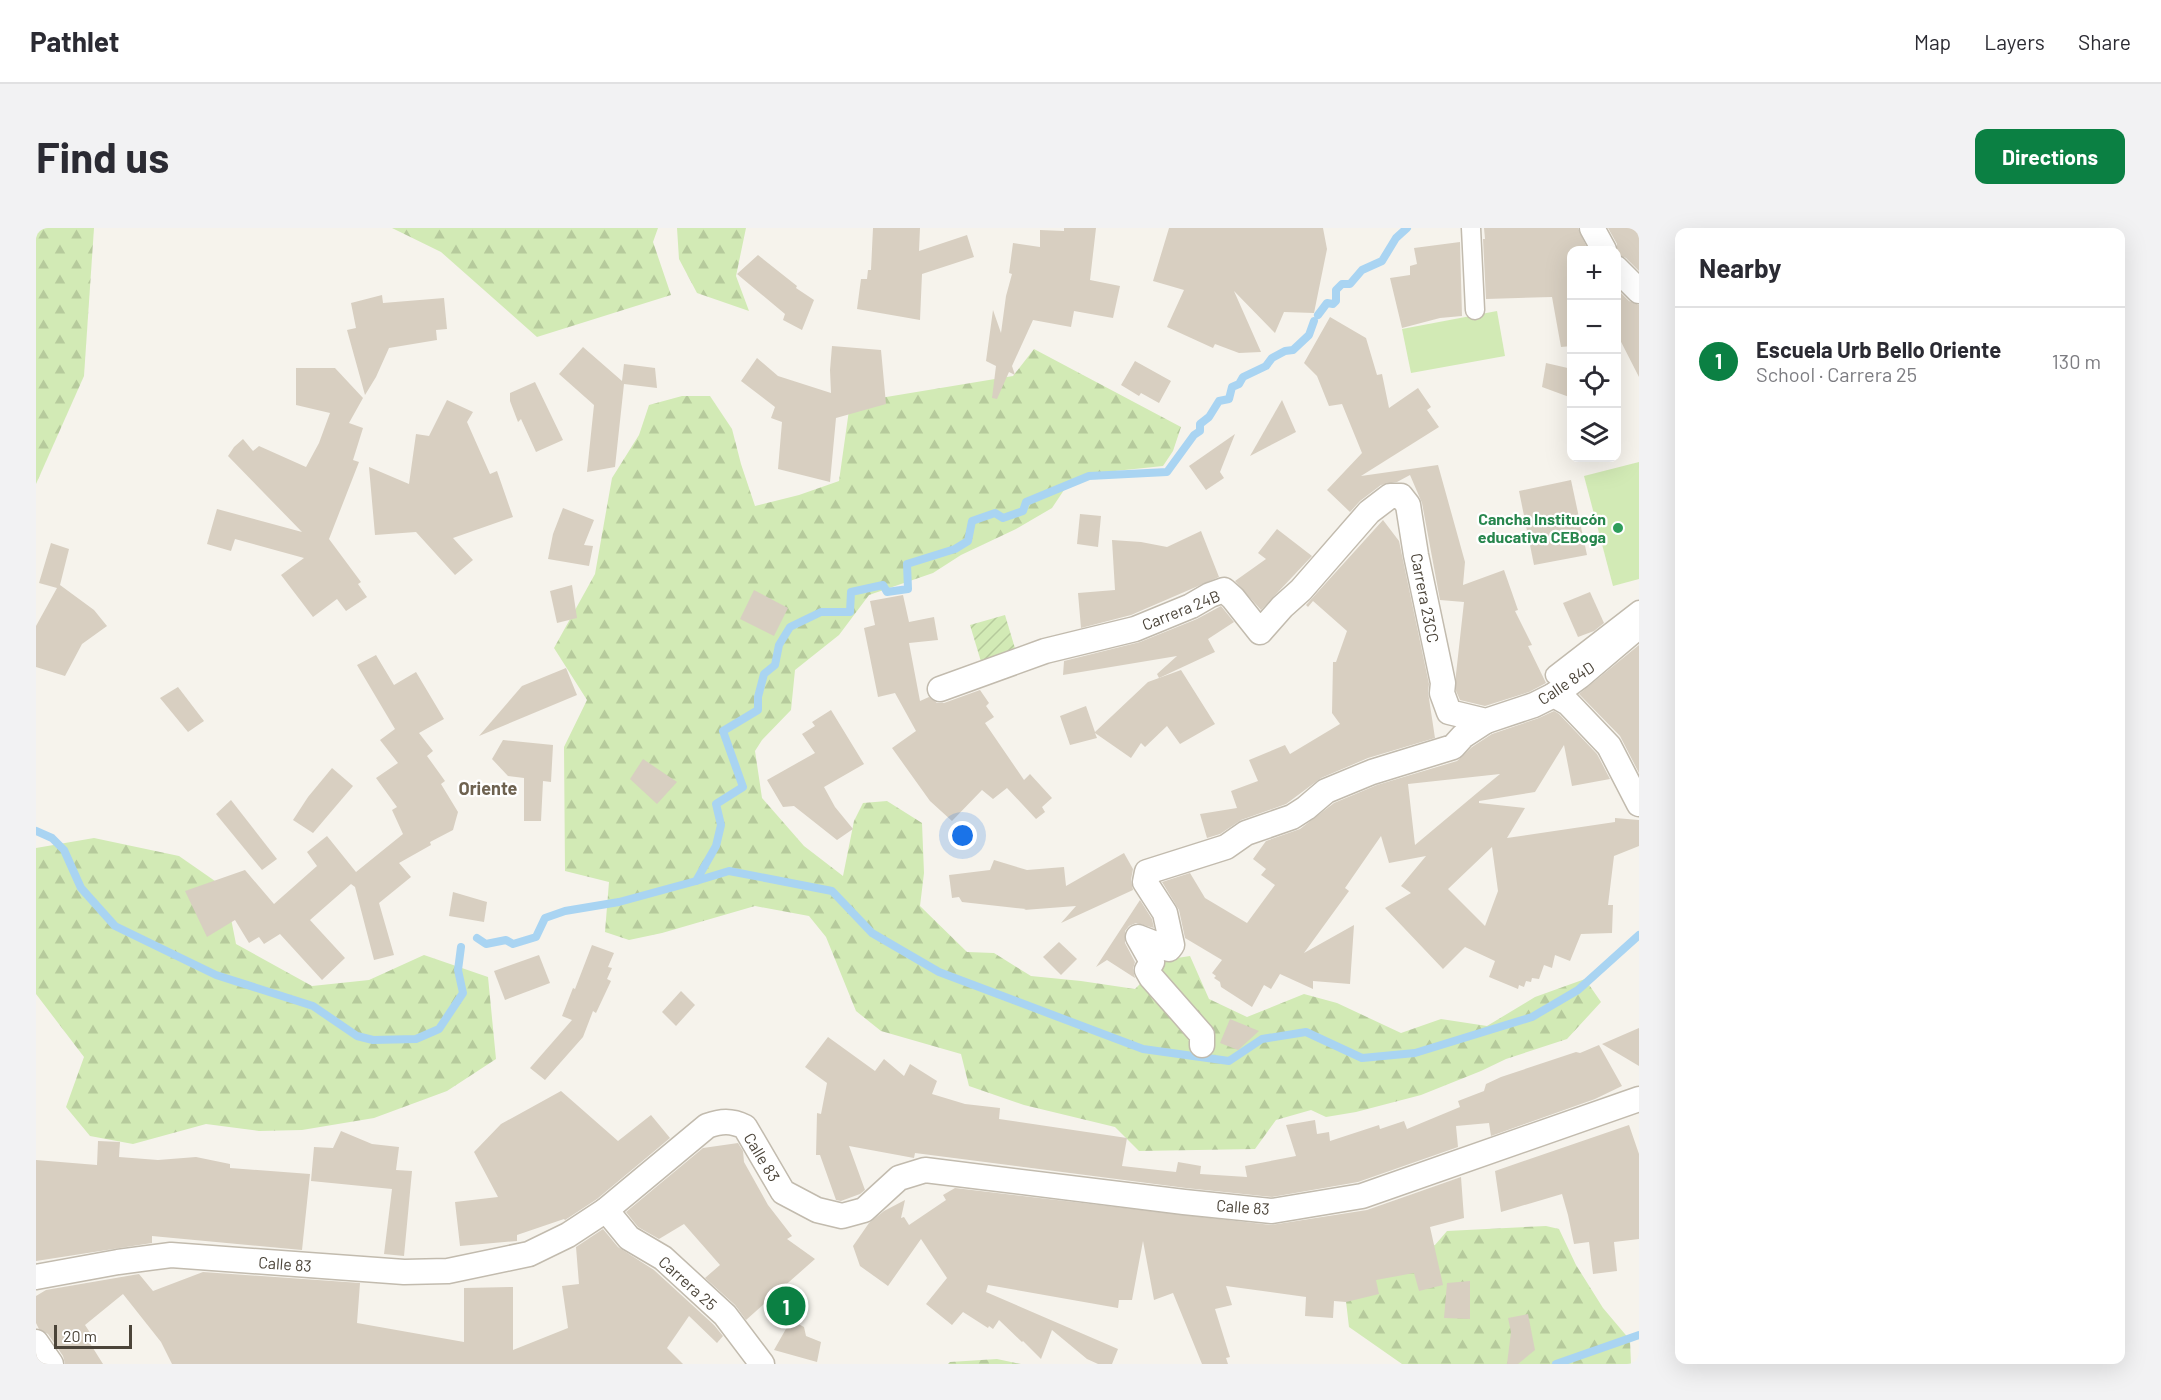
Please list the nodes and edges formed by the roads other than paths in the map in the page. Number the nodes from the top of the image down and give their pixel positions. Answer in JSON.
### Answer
{"nodes":[{"id":1,"x":1471,"y":228,"type":"edge"},
{"id":2,"x":1584,"y":228,"type":"edge"},
{"id":3,"x":1592,"y":228,"type":"edge"},
{"id":4,"x":1595,"y":246,"type":"edge"},
{"id":5,"x":1602,"y":246,"type":"edge"},
{"id":6,"x":1621,"y":272,"type":"edge"},
{"id":7,"x":1621,"y":282,"type":"edge"},
{"id":8,"x":1639,"y":291,"type":"edge"},
{"id":9,"x":1639,"y":302,"type":"edge"},
{"id":10,"x":1475,"y":310,"type":"dead end"},
{"id":11,"x":1390,"y":496,"type":"joint"},
{"id":12,"x":1639,"y":610,"type":"edge"},
{"id":13,"x":1639,"y":626,"type":"edge"},
{"id":14,"x":1554,"y":685,"type":"junction"},
{"id":15,"x":940,"y":689,"type":"dead end"},
{"id":16,"x":1486,"y":721,"type":"junction"},
{"id":17,"x":1639,"y":804,"type":"edge"},
{"id":18,"x":1202,"y":1046,"type":"dead end"},
{"id":19,"x":1639,"y":1099,"type":"edge"},
{"id":20,"x":606,"y":1210,"type":"junction"},
{"id":21,"x":36,"y":1277,"type":"edge"},
{"id":22,"x":36,"y":1342,"type":"edge"},
{"id":23,"x":51,"y":1364,"type":"edge"},
{"id":24,"x":762,"y":1364,"type":"edge"}],
"edges":[{"from":1,"to":10,"type":"street"},
{"from":2,"to":4,"type":"street"},
{"from":3,"to":5,"type":"street"},
{"from":6,"to":8,"type":"street"},
{"from":7,"to":9,"type":"street"},
{"from":11,"to":15,"type":"street","name":"Carrera 24B"},
{"from":11,"to":16,"type":"street","name":"Carrera 23CC"},
{"from":12,"to":14,"type":"street"},
{"from":13,"to":14,"type":"street","name":"Calle 84D"},
{"from":14,"to":16,"type":"street","name":"Calle 84D"},
{"from":14,"to":17,"type":"street"},
{"from":16,"to":18,"type":"street","name":"Calle 84D"},
{"from":19,"to":20,"type":"street","name":"Calle 83"},
{"from":20,"to":21,"type":"street","name":"Calle 83"},
{"from":20,"to":24,"type":"street","name":"Carrera 25"},
{"from":22,"to":23,"type":"street"}]}
